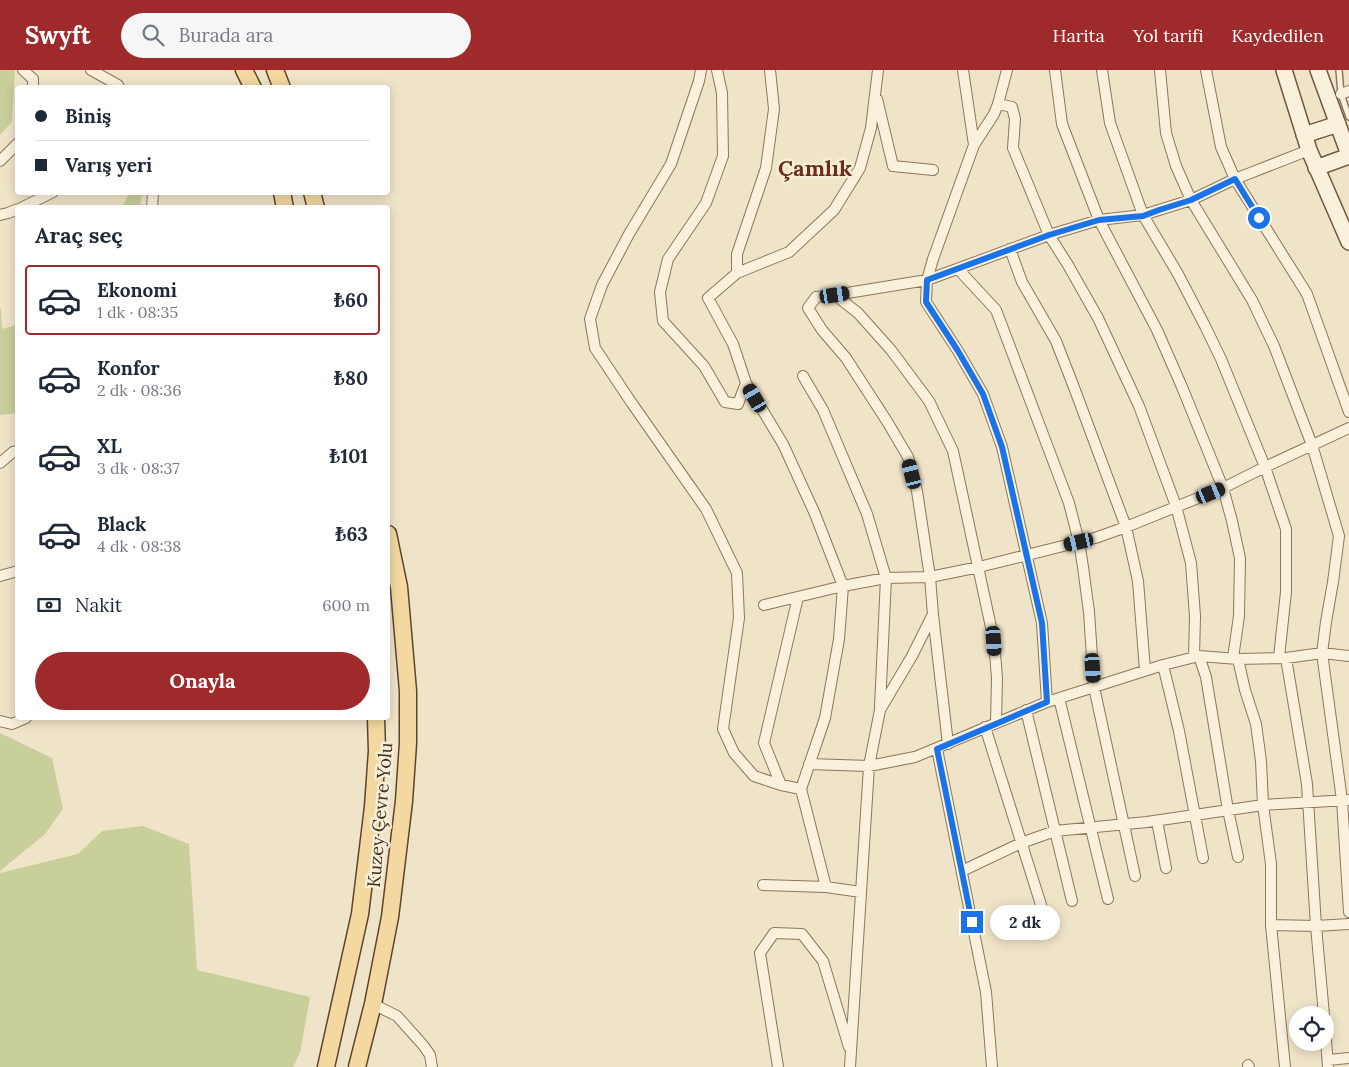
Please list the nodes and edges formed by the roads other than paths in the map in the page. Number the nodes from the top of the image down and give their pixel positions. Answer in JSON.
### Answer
{"nodes":[{"id":1,"x":23,"y":70,"type":"edge"},
{"id":2,"x":90,"y":70,"type":"edge"},
{"id":3,"x":244,"y":70,"type":"edge"},
{"id":4,"x":275,"y":70,"type":"edge"},
{"id":5,"x":700,"y":70,"type":"edge"},
{"id":6,"x":717,"y":70,"type":"edge"},
{"id":7,"x":770,"y":70,"type":"edge"},
{"id":8,"x":878,"y":70,"type":"edge"},
{"id":9,"x":963,"y":70,"type":"edge"},
{"id":10,"x":1007,"y":70,"type":"edge"},
{"id":11,"x":1055,"y":70,"type":"edge"},
{"id":12,"x":1102,"y":70,"type":"edge"},
{"id":13,"x":1160,"y":70,"type":"edge"},
{"id":14,"x":1206,"y":70,"type":"edge"},
{"id":15,"x":1284,"y":70,"type":"edge"},
{"id":16,"x":1318,"y":70,"type":"edge"},
{"id":17,"x":1339,"y":70,"type":"edge"},
{"id":18,"x":33,"y":85,"type":"edge"},
{"id":19,"x":118,"y":85,"type":"edge"},
{"id":20,"x":252,"y":85,"type":"edge"},
{"id":21,"x":281,"y":85,"type":"edge"},
{"id":22,"x":875,"y":92,"type":"junction"},
{"id":23,"x":1345,"y":92,"type":"edge"},
{"id":24,"x":998,"y":104,"type":"junction"},
{"id":25,"x":1343,"y":120,"type":"edge"},
{"id":26,"x":1304,"y":135,"type":"junction"},
{"id":27,"x":974,"y":145,"type":"junction"},
{"id":28,"x":15,"y":147,"type":"edge"},
{"id":29,"x":1309,"y":150,"type":"junction"},
{"id":30,"x":1349,"y":155,"type":"edge"},
{"id":31,"x":0,"y":161,"type":"edge"},
{"id":32,"x":1316,"y":168,"type":"junction"},
{"id":33,"x":933,"y":170,"type":"dead end"},
{"id":34,"x":1235,"y":179,"type":"junction"},
{"id":35,"x":48,"y":195,"type":"edge"},
{"id":36,"x":1191,"y":200,"type":"junction"},
{"id":37,"x":27,"y":205,"type":"edge"},
{"id":38,"x":15,"y":210,"type":"edge"},
{"id":39,"x":0,"y":214,"type":"edge"},
{"id":40,"x":1143,"y":216,"type":"junction"},
{"id":41,"x":1099,"y":220,"type":"junction"},
{"id":42,"x":1049,"y":235,"type":"junction"},
{"id":43,"x":1349,"y":242,"type":"edge"},
{"id":44,"x":1010,"y":249,"type":"junction"},
{"id":45,"x":958,"y":269,"type":"junction"},
{"id":46,"x":737,"y":273,"type":"junction"},
{"id":47,"x":927,"y":280,"type":"junction"},
{"id":48,"x":835,"y":295,"type":"junction"},
{"id":49,"x":803,"y":376,"type":"dead end"},
{"id":50,"x":746,"y":383,"type":"junction"},
{"id":51,"x":1349,"y":412,"type":"edge"},
{"id":52,"x":1349,"y":428,"type":"edge"},
{"id":53,"x":1312,"y":445,"type":"junction"},
{"id":54,"x":15,"y":452,"type":"edge"},
{"id":55,"x":0,"y":463,"type":"edge"},
{"id":56,"x":1265,"y":467,"type":"junction"},
{"id":57,"x":1223,"y":488,"type":"junction"},
{"id":58,"x":1176,"y":506,"type":"junction"},
{"id":59,"x":1126,"y":527,"type":"junction"},
{"id":60,"x":1079,"y":542,"type":"junction"},
{"id":61,"x":390,"y":544,"type":"edge"},
{"id":62,"x":1027,"y":554,"type":"junction"},
{"id":63,"x":979,"y":567,"type":"junction"},
{"id":64,"x":15,"y":572,"type":"edge"},
{"id":65,"x":0,"y":576,"type":"edge"},
{"id":66,"x":930,"y":576,"type":"junction"},
{"id":67,"x":886,"y":578,"type":"junction"},
{"id":68,"x":843,"y":586,"type":"junction"},
{"id":69,"x":798,"y":597,"type":"junction"},
{"id":70,"x":764,"y":605,"type":"dead end"},
{"id":71,"x":933,"y":615,"type":"junction"},
{"id":72,"x":1322,"y":653,"type":"junction"},
{"id":73,"x":1197,"y":656,"type":"junction"},
{"id":74,"x":1349,"y":656,"type":"edge"},
{"id":75,"x":1235,"y":658,"type":"junction"},
{"id":76,"x":1282,"y":658,"type":"junction"},
{"id":77,"x":1163,"y":665,"type":"junction"},
{"id":78,"x":1145,"y":670,"type":"junction"},
{"id":79,"x":1094,"y":687,"type":"junction"},
{"id":80,"x":1059,"y":698,"type":"junction"},
{"id":81,"x":1047,"y":702,"type":"junction"},
{"id":82,"x":880,"y":710,"type":"junction"},
{"id":83,"x":1026,"y":710,"type":"junction"},
{"id":84,"x":21,"y":720,"type":"edge"},
{"id":85,"x":376,"y":720,"type":"edge"},
{"id":86,"x":0,"y":721,"type":"edge"},
{"id":87,"x":996,"y":723,"type":"junction"},
{"id":88,"x":985,"y":727,"type":"junction"},
{"id":89,"x":948,"y":744,"type":"junction"},
{"id":90,"x":937,"y":749,"type":"junction"},
{"id":91,"x":809,"y":764,"type":"junction"},
{"id":92,"x":870,"y":766,"type":"junction"},
{"id":93,"x":781,"y":785,"type":"junction"},
{"id":94,"x":801,"y":789,"type":"junction"},
{"id":95,"x":1346,"y":800,"type":"edge"},
{"id":96,"x":1309,"y":802,"type":"junction"},
{"id":97,"x":1263,"y":805,"type":"junction"},
{"id":98,"x":1228,"y":810,"type":"junction"},
{"id":99,"x":1194,"y":815,"type":"junction"},
{"id":100,"x":1158,"y":821,"type":"junction"},
{"id":101,"x":1124,"y":825,"type":"junction"},
{"id":102,"x":1091,"y":828,"type":"junction"},
{"id":103,"x":1055,"y":831,"type":"junction"},
{"id":104,"x":1021,"y":843,"type":"junction"},
{"id":105,"x":1238,"y":857,"type":"dead end"},
{"id":106,"x":1203,"y":858,"type":"dead end"},
{"id":107,"x":1166,"y":868,"type":"dead end"},
{"id":108,"x":962,"y":871,"type":"junction"},
{"id":109,"x":1135,"y":876,"type":"dead end"},
{"id":110,"x":764,"y":885,"type":"dead end"},
{"id":111,"x":826,"y":887,"type":"junction"},
{"id":112,"x":861,"y":892,"type":"junction"},
{"id":113,"x":1108,"y":899,"type":"dead end"},
{"id":114,"x":1072,"y":901,"type":"dead end"},
{"id":115,"x":1042,"y":908,"type":"dead end"},
{"id":116,"x":1349,"y":912,"type":"edge"},
{"id":117,"x":1271,"y":924,"type":"junction"},
{"id":118,"x":1349,"y":924,"type":"edge"},
{"id":119,"x":1316,"y":926,"type":"junction"},
{"id":120,"x":373,"y":1004,"type":"junction"},
{"id":121,"x":1323,"y":1006,"type":"edge"},
{"id":122,"x":1327,"y":1051,"type":"edge"},
{"id":123,"x":851,"y":1054,"type":"junction"},
{"id":124,"x":1349,"y":1058,"type":"edge"},
{"id":125,"x":1328,"y":1064,"type":"edge"},
{"id":126,"x":326,"y":1067,"type":"edge"},
{"id":127,"x":357,"y":1067,"type":"edge"},
{"id":128,"x":432,"y":1067,"type":"edge"},
{"id":129,"x":778,"y":1067,"type":"edge"},
{"id":130,"x":850,"y":1067,"type":"edge"},
{"id":131,"x":992,"y":1067,"type":"edge"},
{"id":132,"x":1285,"y":1067,"type":"edge"}],
"edges":[{"from":1,"to":18,"type":"street"},
{"from":2,"to":19,"type":"street"},
{"from":3,"to":20,"type":"main road"},
{"from":4,"to":21,"type":"main road"},
{"from":5,"to":93,"type":"street"},
{"from":6,"to":50,"type":"street"},
{"from":7,"to":46,"type":"street"},
{"from":8,"to":22,"type":"street"},
{"from":9,"to":27,"type":"street"},
{"from":10,"to":24,"type":"street"},
{"from":11,"to":41,"type":"street"},
{"from":12,"to":40,"type":"street"},
{"from":13,"to":36,"type":"street"},
{"from":14,"to":34,"type":"street"},
{"from":15,"to":26,"type":"main road"},
{"from":16,"to":25,"type":"main road"},
{"from":17,"to":23,"type":"lane"},
{"from":22,"to":33,"type":"street"},
{"from":22,"to":46,"type":"street"},
{"from":23,"to":25,"type":"lane"},
{"from":24,"to":27,"type":"street"},
{"from":24,"to":42,"type":"street"},
{"from":25,"to":26,"type":"main road"},
{"from":25,"to":30,"type":"main road"},
{"from":26,"to":29,"type":"main road"},
{"from":27,"to":47,"type":"street"},
{"from":28,"to":31,"type":"street"},
{"from":29,"to":32,"type":"main road"},
{"from":29,"to":34,"type":"street"},
{"from":30,"to":32,"type":"main road"},
{"from":32,"to":43,"type":"main road"},
{"from":34,"to":36,"type":"street"},
{"from":34,"to":51,"type":"street"},
{"from":35,"to":37,"type":"street"},
{"from":36,"to":40,"type":"street"},
{"from":36,"to":53,"type":"street"},
{"from":38,"to":39,"type":"street"},
{"from":40,"to":41,"type":"street"},
{"from":40,"to":56,"type":"street"},
{"from":41,"to":42,"type":"street"},
{"from":41,"to":57,"type":"street"},
{"from":42,"to":44,"type":"street"},
{"from":42,"to":58,"type":"street"},
{"from":44,"to":45,"type":"street"},
{"from":44,"to":59,"type":"street"},
{"from":45,"to":47,"type":"street"},
{"from":45,"to":60,"type":"street"},
{"from":46,"to":50,"type":"street"},
{"from":47,"to":48,"type":"street"},
{"from":47,"to":62,"type":"street"},
{"from":48,"to":63,"type":"street"},
{"from":48,"to":66,"type":"street"},
{"from":49,"to":67,"type":"street"},
{"from":50,"to":68,"type":"street"},
{"from":52,"to":53,"type":"street"},
{"from":53,"to":56,"type":"street"},
{"from":53,"to":72,"type":"street"},
{"from":54,"to":55,"type":"street"},
{"from":56,"to":57,"type":"street"},
{"from":56,"to":76,"type":"street"},
{"from":57,"to":58,"type":"street"},
{"from":57,"to":75,"type":"street"},
{"from":58,"to":59,"type":"street"},
{"from":58,"to":73,"type":"street"},
{"from":59,"to":60,"type":"street"},
{"from":59,"to":78,"type":"street"},
{"from":60,"to":62,"type":"street"},
{"from":60,"to":79,"type":"street"},
{"from":61,"to":120,"type":"main road","name":"Kuzey Çevre Yolu"},
{"from":62,"to":63,"type":"street"},
{"from":62,"to":81,"type":"street"},
{"from":63,"to":66,"type":"street"},
{"from":63,"to":87,"type":"street"},
{"from":64,"to":65,"type":"street"},
{"from":66,"to":67,"type":"street"},
{"from":66,"to":71,"type":"street"},
{"from":67,"to":68,"type":"street"},
{"from":67,"to":82,"type":"street"},
{"from":68,"to":69,"type":"street"},
{"from":68,"to":91,"type":"street"},
{"from":69,"to":70,"type":"street"},
{"from":69,"to":93,"type":"street"},
{"from":71,"to":82,"type":"street"},
{"from":71,"to":89,"type":"street"},
{"from":72,"to":74,"type":"street"},
{"from":72,"to":76,"type":"street"},
{"from":72,"to":95,"type":"street"},
{"from":73,"to":75,"type":"street"},
{"from":73,"to":77,"type":"street"},
{"from":73,"to":98,"type":"street"},
{"from":75,"to":76,"type":"street"},
{"from":75,"to":97,"type":"street"},
{"from":76,"to":96,"type":"street"},
{"from":77,"to":78,"type":"street"},
{"from":77,"to":99,"type":"street"},
{"from":78,"to":79,"type":"street"},
{"from":79,"to":80,"type":"street"},
{"from":79,"to":101,"type":"street"},
{"from":80,"to":81,"type":"street"},
{"from":80,"to":102,"type":"street"},
{"from":81,"to":83,"type":"street"},
{"from":82,"to":92,"type":"street"},
{"from":83,"to":87,"type":"street"},
{"from":83,"to":103,"type":"street"},
{"from":84,"to":86,"type":"street"},
{"from":85,"to":126,"type":"main road","name":"Kuzey Çevre Yolu"},
{"from":87,"to":88,"type":"street"},
{"from":88,"to":89,"type":"street"},
{"from":88,"to":104,"type":"street"},
{"from":89,"to":90,"type":"street"},
{"from":90,"to":92,"type":"street"},
{"from":90,"to":108,"type":"street"},
{"from":91,"to":92,"type":"street"},
{"from":91,"to":94,"type":"street"},
{"from":92,"to":112,"type":"street"},
{"from":93,"to":94,"type":"street"},
{"from":94,"to":111,"type":"street"},
{"from":95,"to":96,"type":"street"},
{"from":95,"to":116,"type":"street"},
{"from":96,"to":97,"type":"street"},
{"from":96,"to":119,"type":"street"},
{"from":97,"to":98,"type":"street"},
{"from":97,"to":117,"type":"street"},
{"from":98,"to":99,"type":"street"},
{"from":98,"to":105,"type":"street"},
{"from":99,"to":100,"type":"street"},
{"from":99,"to":106,"type":"street"},
{"from":100,"to":101,"type":"street"},
{"from":100,"to":107,"type":"street"},
{"from":101,"to":102,"type":"street"},
{"from":101,"to":109,"type":"street"},
{"from":102,"to":103,"type":"street"},
{"from":102,"to":113,"type":"street"},
{"from":103,"to":104,"type":"street"},
{"from":103,"to":114,"type":"street"},
{"from":104,"to":108,"type":"street"},
{"from":104,"to":115,"type":"street"},
{"from":108,"to":131,"type":"street"},
{"from":110,"to":111,"type":"street"},
{"from":111,"to":112,"type":"street"},
{"from":112,"to":123,"type":"street"},
{"from":117,"to":119,"type":"street"},
{"from":117,"to":132,"type":"street"},
{"from":118,"to":119,"type":"street"},
{"from":119,"to":121,"type":"street"},
{"from":120,"to":127,"type":"main road","name":"Kuzey Çevre Yolu"},
{"from":120,"to":128,"type":"street"},
{"from":122,"to":125,"type":"street"},
{"from":123,"to":129,"type":"street"},
{"from":123,"to":130,"type":"street"},
{"from":124,"to":125,"type":"street"}]}
